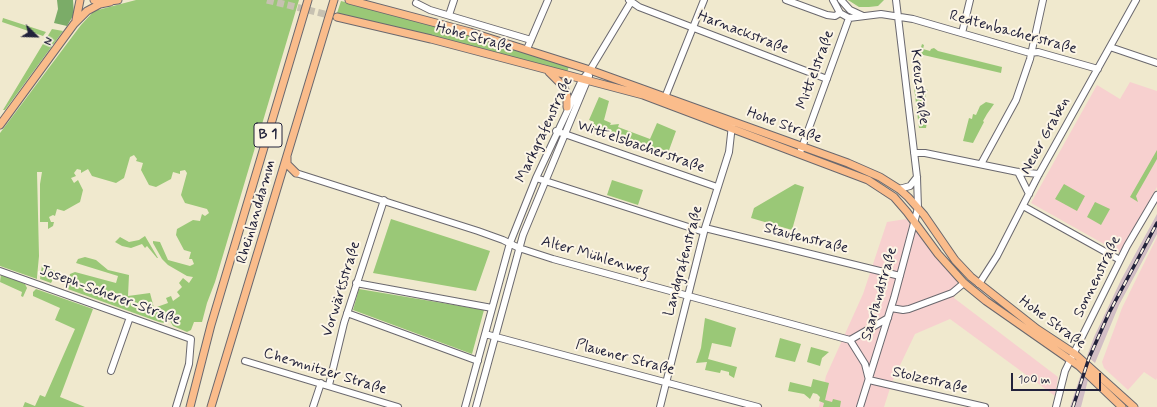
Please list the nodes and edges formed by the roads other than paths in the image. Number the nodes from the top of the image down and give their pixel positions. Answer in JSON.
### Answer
{"nodes":[{"id":1,"x":80,"y":0,"type":"edge"},
{"id":2,"x":94,"y":0,"type":"edge"},
{"id":3,"x":308,"y":0,"type":"edge"},
{"id":4,"x":334,"y":0,"type":"edge"},
{"id":5,"x":349,"y":0,"type":"edge"},
{"id":6,"x":454,"y":0,"type":"edge"},
{"id":7,"x":548,"y":0,"type":"edge"},
{"id":8,"x":704,"y":0,"type":"edge"},
{"id":9,"x":786,"y":0,"type":"edge"},
{"id":10,"x":833,"y":0,"type":"edge"},
{"id":11,"x":841,"y":0,"type":"edge"},
{"id":12,"x":896,"y":0,"type":"edge"},
{"id":13,"x":970,"y":0,"type":"edge"},
{"id":14,"x":1042,"y":0,"type":"edge"},
{"id":15,"x":1136,"y":0,"type":"edge"},
{"id":16,"x":114,"y":1,"type":"edge"},
{"id":17,"x":630,"y":1,"type":"edge"},
{"id":18,"x":416,"y":3,"type":"dead end"},
{"id":19,"x":840,"y":13,"type":"junction"},
{"id":20,"x":449,"y":15,"type":"junction"},
{"id":21,"x":863,"y":16,"type":"junction"},
{"id":22,"x":898,"y":16,"type":"junction"},
{"id":23,"x":337,"y":17,"type":"tunnel mouth"},
{"id":24,"x":849,"y":18,"type":"junction"},
{"id":25,"x":74,"y":24,"type":"junction"},
{"id":26,"x":692,"y":28,"type":"junction"},
{"id":27,"x":962,"y":33,"type":"junction"},
{"id":28,"x":530,"y":40,"type":"junction"},
{"id":29,"x":1110,"y":47,"type":"junction"},
{"id":30,"x":527,"y":49,"type":"junction"},
{"id":31,"x":1030,"y":53,"type":"junction"},
{"id":32,"x":1157,"y":62,"type":"edge"},
{"id":33,"x":1098,"y":69,"type":"junction"},
{"id":34,"x":590,"y":70,"type":"junction"},
{"id":35,"x":548,"y":71,"type":"junction"},
{"id":36,"x":827,"y":79,"type":"junction"},
{"id":37,"x":585,"y":80,"type":"junction"},
{"id":38,"x":665,"y":99,"type":"junction"},
{"id":39,"x":567,"y":107,"type":"junction"},
{"id":40,"x":0,"y":124,"type":"edge"},
{"id":41,"x":732,"y":125,"type":"junction"},
{"id":42,"x":556,"y":131,"type":"junction"},
{"id":43,"x":566,"y":135,"type":"junction"},
{"id":44,"x":802,"y":147,"type":"junction"},
{"id":45,"x":914,"y":153,"type":"junction"},
{"id":46,"x":799,"y":154,"type":"junction"},
{"id":47,"x":287,"y":157,"type":"junction"},
{"id":48,"x":981,"y":164,"type":"junction"},
{"id":49,"x":1018,"y":172,"type":"junction"},
{"id":50,"x":296,"y":173,"type":"junction"},
{"id":51,"x":1040,"y":174,"type":"junction"},
{"id":52,"x":917,"y":176,"type":"junction"},
{"id":53,"x":536,"y":178,"type":"junction"},
{"id":54,"x":280,"y":179,"type":"junction"},
{"id":55,"x":546,"y":181,"type":"junction"},
{"id":56,"x":717,"y":187,"type":"junction"},
{"id":57,"x":899,"y":188,"type":"junction"},
{"id":58,"x":1029,"y":194,"type":"junction"},
{"id":59,"x":1157,"y":195,"type":"edge"},
{"id":60,"x":384,"y":200,"type":"junction"},
{"id":61,"x":1023,"y":206,"type":"junction"},
{"id":62,"x":916,"y":215,"type":"junction"},
{"id":63,"x":705,"y":230,"type":"junction"},
{"id":64,"x":510,"y":243,"type":"junction"},
{"id":65,"x":519,"y":248,"type":"junction"},
{"id":66,"x":1120,"y":260,"type":"junction"},
{"id":67,"x":0,"y":271,"type":"edge"},
{"id":68,"x":900,"y":276,"type":"junction"},
{"id":69,"x":356,"y":283,"type":"junction"},
{"id":70,"x":964,"y":283,"type":"junction"},
{"id":71,"x":979,"y":284,"type":"junction"},
{"id":72,"x":688,"y":296,"type":"junction"},
{"id":73,"x":492,"y":308,"type":"junction"},
{"id":74,"x":891,"y":308,"type":"junction"},
{"id":75,"x":347,"y":313,"type":"junction"},
{"id":76,"x":130,"y":317,"type":"junction"},
{"id":77,"x":888,"y":318,"type":"junction"},
{"id":78,"x":485,"y":334,"type":"junction"},
{"id":79,"x":495,"y":337,"type":"junction"},
{"id":80,"x":850,"y":340,"type":"junction"},
{"id":81,"x":1073,"y":359,"type":"junction"},
{"id":82,"x":245,"y":361,"type":"dead end"},
{"id":83,"x":478,"y":361,"type":"junction"},
{"id":84,"x":111,"y":371,"type":"dead end"},
{"id":85,"x":869,"y":380,"type":"junction"},
{"id":86,"x":666,"y":382,"type":"junction"},
{"id":87,"x":321,"y":383,"type":"junction"},
{"id":88,"x":329,"y":385,"type":"junction"},
{"id":89,"x":176,"y":407,"type":"edge"},
{"id":90,"x":190,"y":407,"type":"edge"},
{"id":91,"x":212,"y":407,"type":"edge"},
{"id":92,"x":313,"y":407,"type":"edge"},
{"id":93,"x":398,"y":407,"type":"edge"},
{"id":94,"x":466,"y":407,"type":"edge"},
{"id":95,"x":476,"y":407,"type":"edge"},
{"id":96,"x":660,"y":407,"type":"edge"},
{"id":97,"x":758,"y":407,"type":"edge"},
{"id":98,"x":860,"y":407,"type":"edge"},
{"id":99,"x":985,"y":407,"type":"edge"},
{"id":100,"x":1056,"y":407,"type":"edge"},
{"id":101,"x":1122,"y":407,"type":"edge"},
{"id":102,"x":1134,"y":407,"type":"edge"}],
"edges":[{"from":1,"to":25,"type":"main road"},
{"from":2,"to":16,"type":"main road"},
{"from":3,"to":90,"type":"main road","name":"Rheinlanddamm","number":"B 1"},
{"from":4,"to":47,"type":"main road","name":"Rheinlanddamm","number":"B 1"},
{"from":5,"to":30,"type":"main road","name":"Hohe Straße"},
{"from":6,"to":20,"type":"street"},
{"from":7,"to":28,"type":"street"},
{"from":8,"to":26,"type":"street"},
{"from":9,"to":19,"type":"street"},
{"from":10,"to":19,"type":"street"},
{"from":11,"to":21,"type":"street"},
{"from":12,"to":22,"type":"street","name":"Kreuzstraße"},
{"from":13,"to":27,"type":"street"},
{"from":14,"to":31,"type":"street"},
{"from":15,"to":29,"type":"street","name":"Neuer Graben"},
{"from":16,"to":25,"type":"main road"},
{"from":17,"to":26,"type":"street","name":"Harnackstraße"},
{"from":17,"to":34,"type":"street","name":"Markgrafenstraße"},
{"from":18,"to":20,"type":"street","name":"Hohe Straße"},
{"from":19,"to":24,"type":"street"},
{"from":20,"to":28,"type":"street","name":"Hohe Straße"},
{"from":21,"to":22,"type":"street","name":"Redtenbacherstraße"},
{"from":21,"to":24,"type":"street","name":"Redtenbacherstraße"},
{"from":22,"to":27,"type":"street","name":"Redtenbacherstraße"},
{"from":22,"to":45,"type":"street","name":"Kreuzstraße"},
{"from":23,"to":35,"type":"main road","name":"Hohe Straße"},
{"from":24,"to":36,"type":"street","name":"Mittelstraße"},
{"from":25,"to":40,"type":"main road"},
{"from":26,"to":36,"type":"street","name":"Harnackstraße"},
{"from":26,"to":38,"type":"street"},
{"from":27,"to":31,"type":"street","name":"Redtenbacherstraße"},
{"from":28,"to":30,"type":"street"},
{"from":29,"to":32,"type":"street"},
{"from":29,"to":33,"type":"street","name":"Neuer Graben"},
{"from":30,"to":34,"type":"main road","name":"Hohe Straße"},
{"from":31,"to":33,"type":"street","name":"Redtenbacherstraße"},
{"from":31,"to":48,"type":"street"},
{"from":33,"to":51,"type":"street","name":"Neuer Graben"},
{"from":34,"to":37,"type":"street","name":"Markgrafenstraße"},
{"from":34,"to":38,"type":"main road","name":"Hohe Straße"},
{"from":35,"to":37,"type":"main road","name":"Hohe Straße"},
{"from":35,"to":39,"type":"main road"},
{"from":36,"to":44,"type":"street","name":"Mittelstraße"},
{"from":37,"to":38,"type":"main road","name":"Hohe Straße"},
{"from":37,"to":39,"type":"street","name":"Markgrafenstraße"},
{"from":37,"to":43,"type":"street","name":"Markgrafenstraße"},
{"from":38,"to":41,"type":"main road","name":"Hohe Straße"},
{"from":39,"to":42,"type":"street","name":"Markgrafenstraße"},
{"from":41,"to":44,"type":"main road","name":"Hohe Straße"},
{"from":41,"to":46,"type":"main road","name":"Hohe Straße"},
{"from":41,"to":56,"type":"street","name":"Landgrafenstraße"},
{"from":42,"to":43,"type":"street","name":"Wittelsbacherstraße"},
{"from":42,"to":53,"type":"street","name":"Markgrafenstraße"},
{"from":43,"to":55,"type":"street","name":"Markgrafenstraße"},
{"from":43,"to":56,"type":"street","name":"Wittelsbacherstraße"},
{"from":44,"to":46,"type":"street","name":"Mittelstraße"},
{"from":44,"to":57,"type":"main road","name":"Hohe Straße"},
{"from":45,"to":48,"type":"street"},
{"from":45,"to":52,"type":"street","name":"Kreuzstraße"},
{"from":46,"to":62,"type":"main road","name":"Hohe Straße"},
{"from":47,"to":50,"type":"main road"},
{"from":47,"to":54,"type":"main road","name":"Rheinlanddamm","number":"B 1"},
{"from":48,"to":49,"type":"street"},
{"from":49,"to":51,"type":"street"},
{"from":49,"to":58,"type":"street"},
{"from":50,"to":54,"type":"main road"},
{"from":50,"to":60,"type":"street","name":"Alter Mühlenweg"},
{"from":51,"to":58,"type":"street","name":"Neuer Graben"},
{"from":52,"to":57,"type":"street"},
{"from":52,"to":62,"type":"street","name":"Kreuzstraße"},
{"from":53,"to":55,"type":"street","name":"Staufenstraße"},
{"from":53,"to":64,"type":"street","name":"Markgrafenstraße"},
{"from":54,"to":91,"type":"main road","name":"Rheinlanddamm","number":"B 1"},
{"from":55,"to":63,"type":"street","name":"Staufenstraße"},
{"from":55,"to":65,"type":"street","name":"Markgrafenstraße"},
{"from":56,"to":63,"type":"street","name":"Landgrafenstraße"},
{"from":57,"to":62,"type":"main road","name":"Hohe Straße"},
{"from":58,"to":61,"type":"street","name":"Neuer Graben"},
{"from":59,"to":66,"type":"street","name":"Sonnenstraße"},
{"from":60,"to":64,"type":"street","name":"Alter Mühlenweg"},
{"from":60,"to":69,"type":"street","name":"Vorwärtsstraße"},
{"from":61,"to":66,"type":"street"},
{"from":61,"to":71,"type":"street","name":"Neuer Graben"},
{"from":62,"to":68,"type":"street","name":"Saarlandstraße"},
{"from":62,"to":70,"type":"main road","name":"Hohe Straße"},
{"from":62,"to":71,"type":"main road","name":"Hohe Straße"},
{"from":63,"to":68,"type":"street","name":"Staufenstraße"},
{"from":63,"to":72,"type":"street","name":"Landgrafenstraße"},
{"from":64,"to":65,"type":"street","name":"Alter Mühlenweg"},
{"from":64,"to":73,"type":"street","name":"Markgrafenstraße"},
{"from":65,"to":72,"type":"street","name":"Alter Mühlenweg"},
{"from":65,"to":79,"type":"street","name":"Markgrafenstraße"},
{"from":66,"to":81,"type":"street","name":"Sonnenstraße"},
{"from":67,"to":76,"type":"street","name":"Joseph-Scherer-Straße"},
{"from":68,"to":74,"type":"street","name":"Saarlandstraße"},
{"from":69,"to":73,"type":"street"},
{"from":69,"to":75,"type":"street","name":"Vorwärtsstraße"},
{"from":70,"to":74,"type":"street"},
{"from":70,"to":81,"type":"main road","name":"Hohe Straße"},
{"from":71,"to":81,"type":"main road","name":"Hohe Straße"},
{"from":72,"to":80,"type":"street","name":"Alter Mühlenweg"},
{"from":72,"to":86,"type":"street","name":"Landgrafenstraße"},
{"from":73,"to":78,"type":"street","name":"Markgrafenstraße"},
{"from":74,"to":77,"type":"street","name":"Saarlandstraße"},
{"from":75,"to":83,"type":"street"},
{"from":75,"to":88,"type":"street","name":"Vorwärtsstraße"},
{"from":76,"to":84,"type":"street"},
{"from":76,"to":89,"type":"street","name":"Joseph-Scherer-Straße"},
{"from":77,"to":80,"type":"street"},
{"from":77,"to":85,"type":"street","name":"Saarlandstraße"},
{"from":78,"to":79,"type":"street","name":"Plauener Straße"},
{"from":78,"to":83,"type":"street","name":"Markgrafenstraße"},
{"from":79,"to":86,"type":"street","name":"Plauener Straße"},
{"from":79,"to":95,"type":"street","name":"Markgrafenstraße"},
{"from":80,"to":85,"type":"street","name":"Saarlandstraße"},
{"from":81,"to":100,"type":"street","name":"Sonnenstraße"},
{"from":81,"to":101,"type":"main road","name":"Hohe Straße"},
{"from":81,"to":102,"type":"main road","name":"Hohe Straße"},
{"from":82,"to":87,"type":"street","name":"Chemnitzer Straße"},
{"from":83,"to":94,"type":"street","name":"Markgrafenstraße"},
{"from":85,"to":98,"type":"street","name":"Saarlandstraße"},
{"from":85,"to":99,"type":"street","name":"Stolzestraße"},
{"from":86,"to":96,"type":"street","name":"Landgrafenstraße"},
{"from":86,"to":97,"type":"street","name":"Plauener Straße"},
{"from":87,"to":88,"type":"street","name":"Chemnitzer Straße"},
{"from":87,"to":92,"type":"street"},
{"from":88,"to":93,"type":"street","name":"Chemnitzer Straße"}]}
